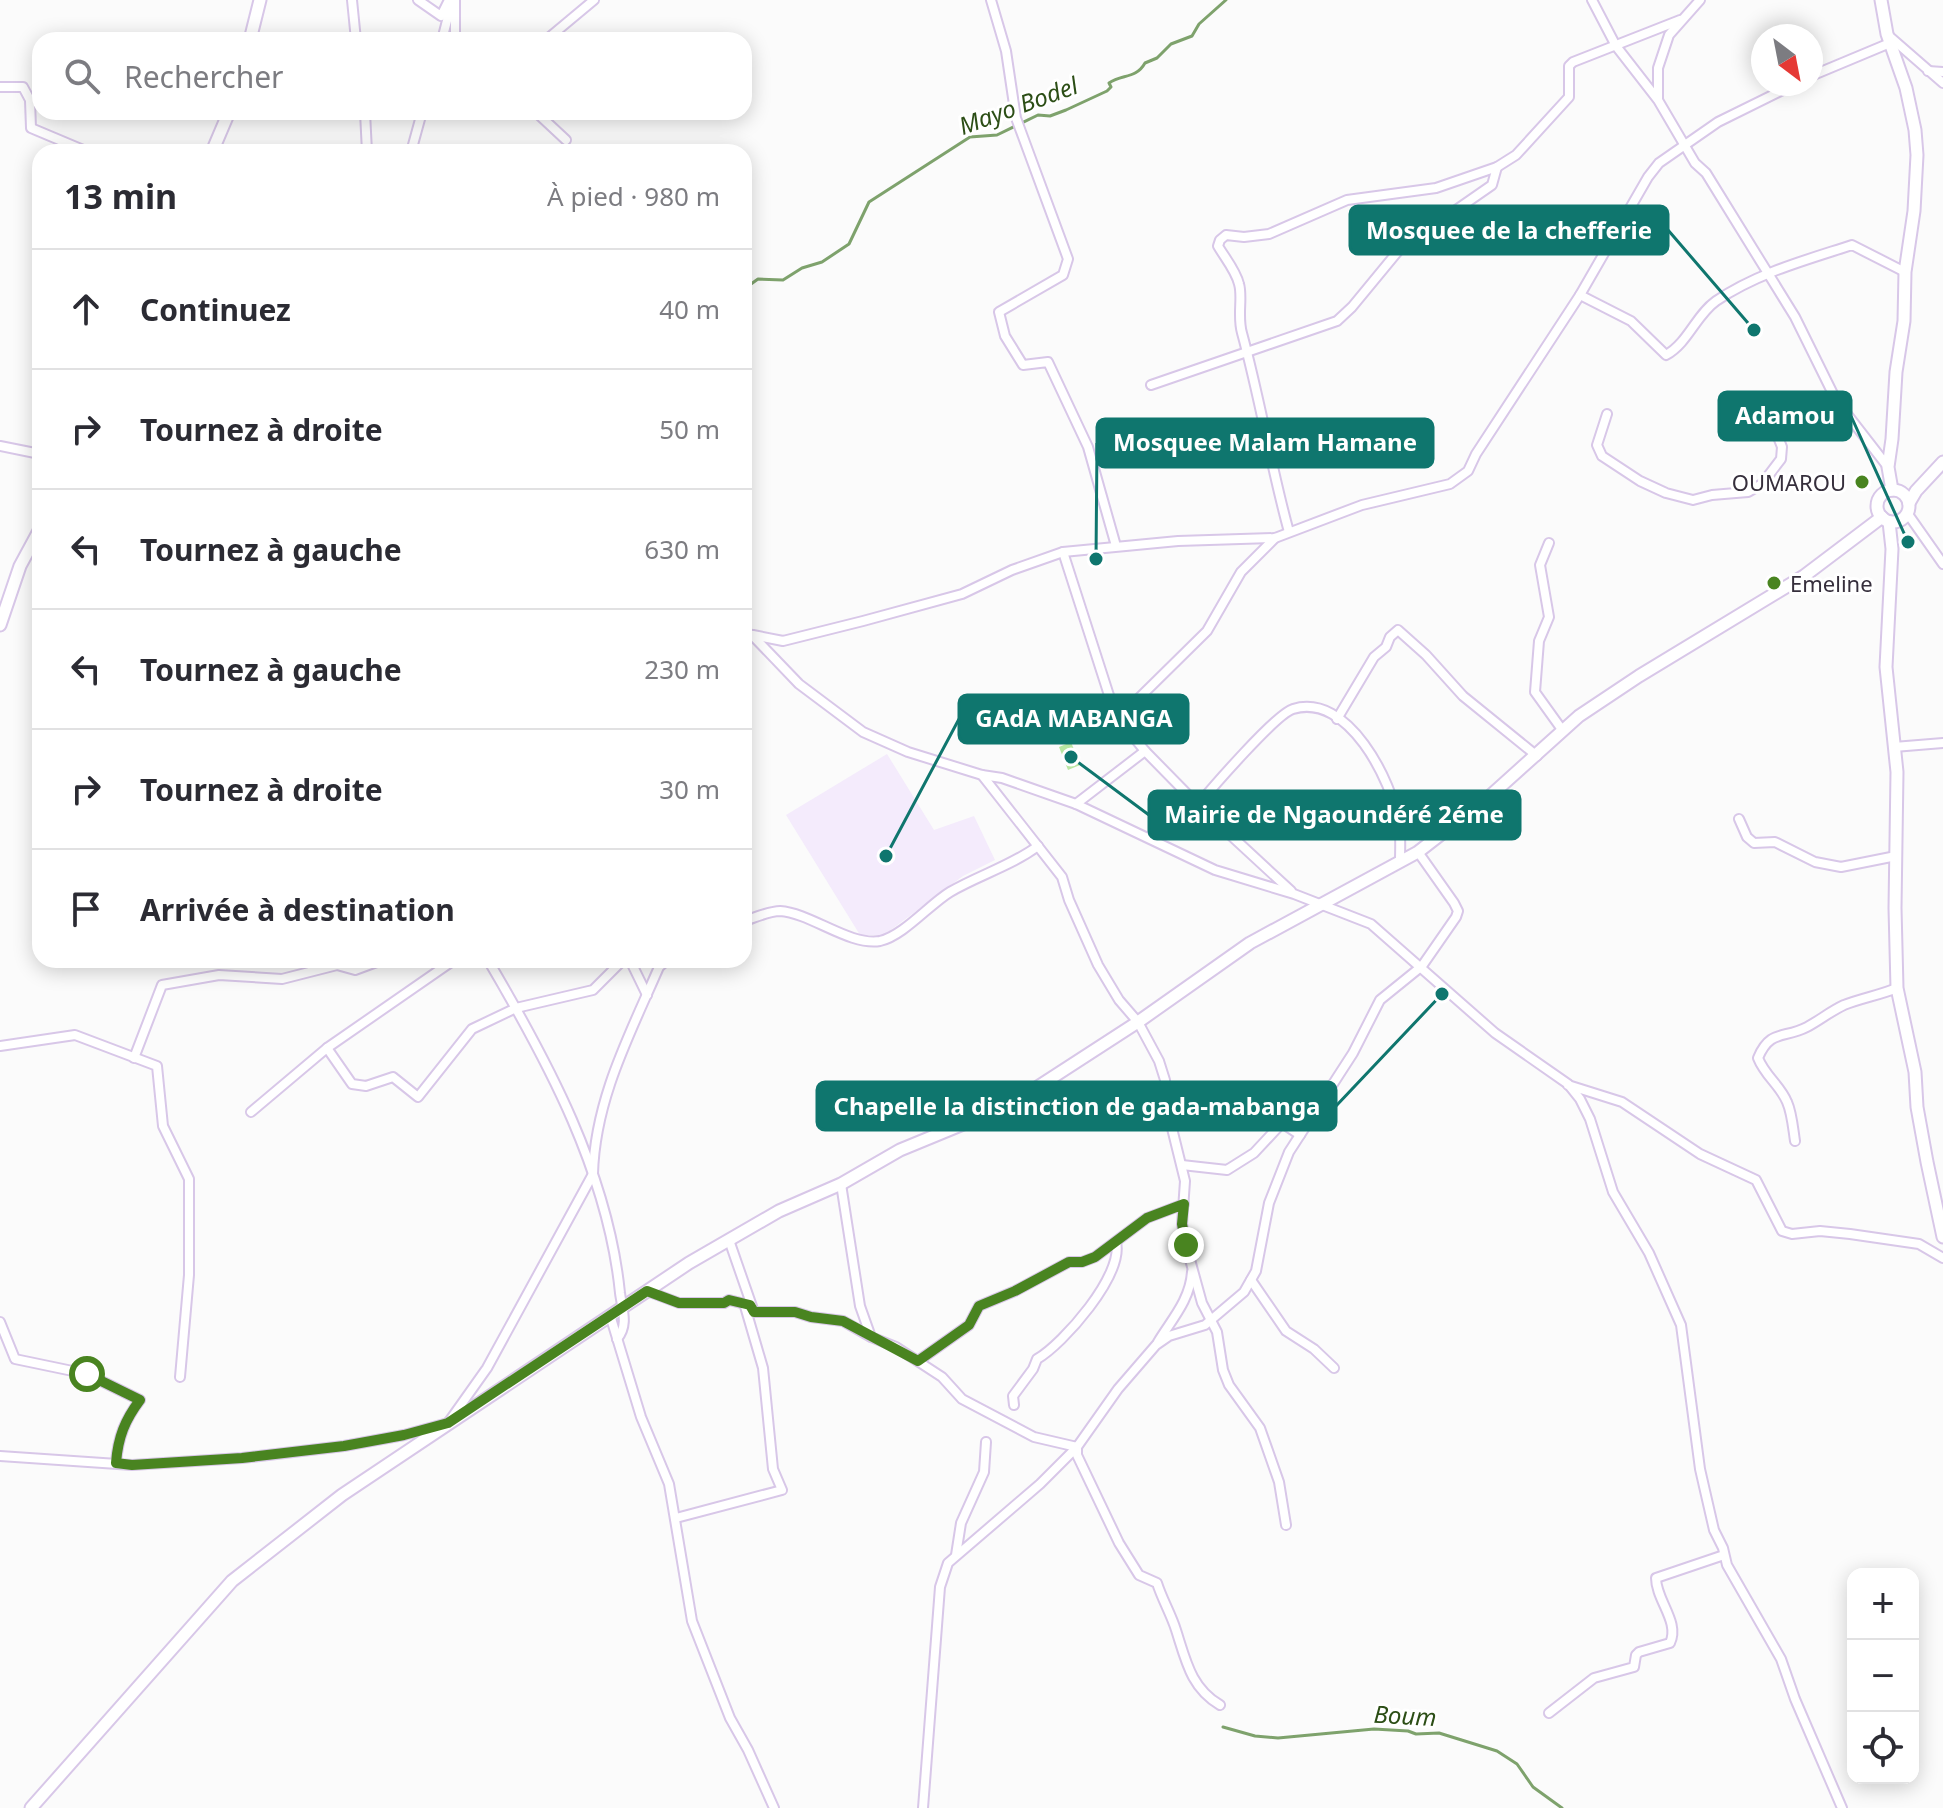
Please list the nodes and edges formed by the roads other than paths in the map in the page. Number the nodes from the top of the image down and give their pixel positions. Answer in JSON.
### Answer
{"nodes":[{"id":1,"x":260,"y":0,"type":"edge"},
{"id":2,"x":352,"y":0,"type":"edge"},
{"id":3,"x":418,"y":0,"type":"edge"},
{"id":4,"x":452,"y":0,"type":"edge"},
{"id":5,"x":594,"y":0,"type":"edge"},
{"id":6,"x":991,"y":0,"type":"edge"},
{"id":7,"x":1592,"y":0,"type":"edge"},
{"id":8,"x":1700,"y":0,"type":"edge"},
{"id":9,"x":1881,"y":0,"type":"edge"},
{"id":10,"x":1680,"y":20,"type":"junction"},
{"id":11,"x":252,"y":32,"type":"edge"},
{"id":12,"x":355,"y":32,"type":"edge"},
{"id":13,"x":444,"y":32,"type":"edge"},
{"id":14,"x":454,"y":32,"type":"edge"},
{"id":15,"x":556,"y":32,"type":"edge"},
{"id":16,"x":1889,"y":39,"type":"junction"},
{"id":17,"x":1616,"y":46,"type":"junction"},
{"id":18,"x":1823,"y":70,"type":"edge"},
{"id":19,"x":1927,"y":71,"type":"junction"},
{"id":20,"x":1943,"y":72,"type":"edge"},
{"id":21,"x":1943,"y":83,"type":"edge"},
{"id":22,"x":0,"y":87,"type":"edge"},
{"id":23,"x":1771,"y":96,"type":"edge"},
{"id":24,"x":1658,"y":100,"type":"junction"},
{"id":25,"x":226,"y":120,"type":"edge"},
{"id":26,"x":365,"y":120,"type":"edge"},
{"id":27,"x":420,"y":120,"type":"edge"},
{"id":28,"x":545,"y":120,"type":"edge"},
{"id":29,"x":566,"y":140,"type":"dead end"},
{"id":30,"x":69,"y":144,"type":"edge"},
{"id":31,"x":215,"y":144,"type":"edge"},
{"id":32,"x":367,"y":144,"type":"edge"},
{"id":33,"x":413,"y":144,"type":"edge"},
{"id":34,"x":1686,"y":146,"type":"junction"},
{"id":35,"x":1497,"y":167,"type":"junction"},
{"id":36,"x":1769,"y":272,"type":"junction"},
{"id":37,"x":1905,"y":272,"type":"junction"},
{"id":38,"x":1580,"y":295,"type":"junction"},
{"id":39,"x":1248,"y":351,"type":"junction"},
{"id":40,"x":1151,"y":385,"type":"dead end"},
{"id":41,"x":1836,"y":400,"type":"junction"},
{"id":42,"x":1607,"y":414,"type":"dead end"},
{"id":43,"x":0,"y":446,"type":"edge"},
{"id":44,"x":32,"y":452,"type":"edge"},
{"id":45,"x":1943,"y":462,"type":"edge"},
{"id":46,"x":1888,"y":467,"type":"junction"},
{"id":47,"x":1892,"y":490,"type":"junction"},
{"id":48,"x":1909,"y":503,"type":"junction"},
{"id":49,"x":1906,"y":516,"type":"junction"},
{"id":50,"x":1886,"y":520,"type":"junction"},
{"id":51,"x":1289,"y":532,"type":"junction"},
{"id":52,"x":1275,"y":538,"type":"junction"},
{"id":53,"x":1549,"y":543,"type":"dead end"},
{"id":54,"x":32,"y":544,"type":"edge"},
{"id":55,"x":1116,"y":546,"type":"junction"},
{"id":56,"x":1063,"y":552,"type":"junction"},
{"id":57,"x":1943,"y":564,"type":"edge"},
{"id":58,"x":0,"y":625,"type":"edge"},
{"id":59,"x":752,"y":635,"type":"edge"},
{"id":60,"x":752,"y":638,"type":"edge"},
{"id":61,"x":1115,"y":714,"type":"junction"},
{"id":62,"x":1337,"y":719,"type":"junction"},
{"id":63,"x":1563,"y":731,"type":"junction"},
{"id":64,"x":1943,"y":743,"type":"edge"},
{"id":65,"x":1894,"y":747,"type":"junction"},
{"id":66,"x":1145,"y":751,"type":"junction"},
{"id":67,"x":1537,"y":756,"type":"junction"},
{"id":68,"x":982,"y":775,"type":"junction"},
{"id":69,"x":1076,"y":804,"type":"junction"},
{"id":70,"x":1198,"y":805,"type":"junction"},
{"id":71,"x":1739,"y":819,"type":"dead end"},
{"id":72,"x":1038,"y":846,"type":"junction"},
{"id":73,"x":1418,"y":852,"type":"junction"},
{"id":74,"x":1896,"y":856,"type":"junction"},
{"id":75,"x":1400,"y":861,"type":"junction"},
{"id":76,"x":1294,"y":894,"type":"junction"},
{"id":77,"x":1320,"y":904,"type":"junction"},
{"id":78,"x":752,"y":919,"type":"edge"},
{"id":79,"x":1422,"y":966,"type":"junction"},
{"id":80,"x":325,"y":968,"type":"edge"},
{"id":81,"x":442,"y":968,"type":"edge"},
{"id":82,"x":493,"y":968,"type":"edge"},
{"id":83,"x":615,"y":968,"type":"edge"},
{"id":84,"x":634,"y":968,"type":"edge"},
{"id":85,"x":659,"y":968,"type":"edge"},
{"id":86,"x":1897,"y":988,"type":"junction"},
{"id":87,"x":647,"y":995,"type":"junction"},
{"id":88,"x":516,"y":1008,"type":"junction"},
{"id":89,"x":1138,"y":1022,"type":"junction"},
{"id":90,"x":0,"y":1046,"type":"edge"},
{"id":91,"x":327,"y":1048,"type":"junction"},
{"id":92,"x":134,"y":1058,"type":"junction"},
{"id":93,"x":1568,"y":1084,"type":"junction"},
{"id":94,"x":251,"y":1112,"type":"dead end"},
{"id":95,"x":1300,"y":1135,"type":"junction"},
{"id":96,"x":1795,"y":1141,"type":"dead end"},
{"id":97,"x":1182,"y":1165,"type":"junction"},
{"id":98,"x":593,"y":1174,"type":"junction"},
{"id":99,"x":841,"y":1184,"type":"junction"},
{"id":100,"x":1184,"y":1204,"type":"junction"},
{"id":101,"x":1943,"y":1237,"type":"edge"},
{"id":102,"x":729,"y":1240,"type":"junction"},
{"id":103,"x":1116,"y":1242,"type":"junction"},
{"id":104,"x":1943,"y":1258,"type":"edge"},
{"id":105,"x":1193,"y":1268,"type":"junction"},
{"id":106,"x":1251,"y":1280,"type":"junction"},
{"id":107,"x":647,"y":1291,"type":"junction"},
{"id":108,"x":747,"y":1304,"type":"junction"},
{"id":109,"x":622,"y":1307,"type":"junction"},
{"id":110,"x":610,"y":1315,"type":"junction"},
{"id":111,"x":1210,"y":1319,"type":"junction"},
{"id":112,"x":0,"y":1322,"type":"edge"},
{"id":113,"x":871,"y":1337,"type":"junction"},
{"id":114,"x":617,"y":1339,"type":"junction"},
{"id":115,"x":1156,"y":1345,"type":"junction"},
{"id":116,"x":918,"y":1361,"type":"junction"},
{"id":117,"x":1334,"y":1368,"type":"dead end"},
{"id":118,"x":180,"y":1377,"type":"dead end"},
{"id":119,"x":1014,"y":1405,"type":"dead end"},
{"id":120,"x":448,"y":1423,"type":"junction"},
{"id":121,"x":986,"y":1442,"type":"dead end"},
{"id":122,"x":1077,"y":1447,"type":"junction"},
{"id":123,"x":0,"y":1456,"type":"edge"},
{"id":124,"x":116,"y":1463,"type":"junction"},
{"id":125,"x":676,"y":1518,"type":"junction"},
{"id":126,"x":1286,"y":1525,"type":"dead end"},
{"id":127,"x":956,"y":1555,"type":"junction"},
{"id":128,"x":1724,"y":1555,"type":"junction"},
{"id":129,"x":1220,"y":1705,"type":"dead end"},
{"id":130,"x":1549,"y":1713,"type":"dead end"},
{"id":131,"x":31,"y":1808,"type":"edge"},
{"id":132,"x":774,"y":1808,"type":"edge"},
{"id":133,"x":923,"y":1808,"type":"edge"},
{"id":134,"x":1842,"y":1808,"type":"edge"}],
"edges":[{"from":1,"to":11,"type":"street"},
{"from":2,"to":12,"type":"street"},
{"from":3,"to":4,"type":"street"},
{"from":4,"to":13,"type":"street"},
{"from":4,"to":14,"type":"street"},
{"from":5,"to":15,"type":"street"},
{"from":6,"to":55,"type":"street"},
{"from":7,"to":17,"type":"street"},
{"from":8,"to":10,"type":"street"},
{"from":9,"to":16,"type":"street"},
{"from":10,"to":17,"type":"street"},
{"from":10,"to":24,"type":"street"},
{"from":16,"to":18,"type":"street"},
{"from":16,"to":19,"type":"street"},
{"from":16,"to":37,"type":"street"},
{"from":17,"to":24,"type":"street"},
{"from":17,"to":35,"type":"street"},
{"from":19,"to":20,"type":"street"},
{"from":19,"to":21,"type":"street"},
{"from":22,"to":30,"type":"street"},
{"from":23,"to":34,"type":"street"},
{"from":24,"to":34,"type":"street"},
{"from":25,"to":31,"type":"street"},
{"from":26,"to":32,"type":"street"},
{"from":27,"to":33,"type":"street"},
{"from":28,"to":29,"type":"street"},
{"from":34,"to":36,"type":"street"},
{"from":34,"to":38,"type":"street"},
{"from":35,"to":39,"type":"street"},
{"from":35,"to":39,"type":"street"},
{"from":36,"to":37,"type":"street"},
{"from":36,"to":38,"type":"street"},
{"from":36,"to":41,"type":"street"},
{"from":37,"to":46,"type":"street"},
{"from":38,"to":51,"type":"street"},
{"from":39,"to":40,"type":"street"},
{"from":39,"to":51,"type":"street"},
{"from":41,"to":42,"type":"street"},
{"from":41,"to":46,"type":"street"},
{"from":43,"to":44,"type":"street"},
{"from":45,"to":48,"type":"street"},
{"from":46,"to":47,"type":"street"},
{"from":47,"to":48,"type":"street"},
{"from":47,"to":50,"type":"street"},
{"from":48,"to":49,"type":"street"},
{"from":49,"to":50,"type":"street"},
{"from":49,"to":57,"type":"street"},
{"from":50,"to":63,"type":"street"},
{"from":50,"to":65,"type":"street"},
{"from":51,"to":52,"type":"street"},
{"from":52,"to":55,"type":"street"},
{"from":52,"to":61,"type":"street"},
{"from":53,"to":63,"type":"street"},
{"from":54,"to":58,"type":"street"},
{"from":55,"to":56,"type":"street"},
{"from":56,"to":59,"type":"street"},
{"from":56,"to":61,"type":"street"},
{"from":60,"to":68,"type":"street"},
{"from":61,"to":66,"type":"street"},
{"from":62,"to":67,"type":"street"},
{"from":62,"to":70,"type":"street"},
{"from":62,"to":75,"type":"street"},
{"from":63,"to":67,"type":"street"},
{"from":64,"to":65,"type":"street"},
{"from":65,"to":74,"type":"street"},
{"from":66,"to":69,"type":"street"},
{"from":66,"to":70,"type":"street"},
{"from":67,"to":73,"type":"street"},
{"from":68,"to":69,"type":"street"},
{"from":68,"to":72,"type":"street"},
{"from":69,"to":76,"type":"street"},
{"from":70,"to":76,"type":"street"},
{"from":71,"to":74,"type":"street"},
{"from":72,"to":78,"type":"street"},
{"from":72,"to":89,"type":"street"},
{"from":73,"to":75,"type":"street"},
{"from":73,"to":79,"type":"street"},
{"from":74,"to":86,"type":"street"},
{"from":75,"to":77,"type":"street"},
{"from":76,"to":77,"type":"street"},
{"from":77,"to":79,"type":"street"},
{"from":77,"to":89,"type":"street"},
{"from":79,"to":93,"type":"street"},
{"from":79,"to":95,"type":"street"},
{"from":80,"to":92,"type":"street"},
{"from":81,"to":91,"type":"street"},
{"from":82,"to":88,"type":"street"},
{"from":83,"to":88,"type":"street"},
{"from":84,"to":87,"type":"street"},
{"from":85,"to":87,"type":"street"},
{"from":86,"to":96,"type":"street"},
{"from":86,"to":101,"type":"street"},
{"from":87,"to":98,"type":"street"},
{"from":88,"to":91,"type":"street"},
{"from":88,"to":98,"type":"street"},
{"from":89,"to":97,"type":"street"},
{"from":89,"to":99,"type":"street"},
{"from":90,"to":92,"type":"street"},
{"from":91,"to":94,"type":"street"},
{"from":92,"to":118,"type":"street"},
{"from":93,"to":104,"type":"street"},
{"from":93,"to":128,"type":"street"},
{"from":95,"to":97,"type":"street"},
{"from":95,"to":106,"type":"street"},
{"from":97,"to":100,"type":"street"},
{"from":98,"to":109,"type":"street"},
{"from":98,"to":120,"type":"street"},
{"from":99,"to":102,"type":"street"},
{"from":99,"to":113,"type":"street"},
{"from":100,"to":103,"type":"street"},
{"from":100,"to":105,"type":"street"},
{"from":102,"to":107,"type":"street"},
{"from":102,"to":108,"type":"street"},
{"from":103,"to":116,"type":"street"},
{"from":103,"to":119,"type":"street"},
{"from":105,"to":111,"type":"street"},
{"from":105,"to":115,"type":"street"},
{"from":106,"to":111,"type":"street"},
{"from":106,"to":117,"type":"street"},
{"from":107,"to":108,"type":"street"},
{"from":107,"to":109,"type":"street"},
{"from":108,"to":113,"type":"street"},
{"from":108,"to":125,"type":"street"},
{"from":109,"to":110,"type":"street"},
{"from":109,"to":114,"type":"street"},
{"from":110,"to":114,"type":"street"},
{"from":110,"to":120,"type":"street"},
{"from":111,"to":115,"type":"street"},
{"from":111,"to":126,"type":"street"},
{"from":112,"to":124,"type":"street"},
{"from":113,"to":116,"type":"street"},
{"from":114,"to":125,"type":"street"},
{"from":115,"to":122,"type":"street"},
{"from":116,"to":122,"type":"street"},
{"from":120,"to":124,"type":"street"},
{"from":120,"to":131,"type":"street"},
{"from":121,"to":127,"type":"street"},
{"from":122,"to":127,"type":"street"},
{"from":122,"to":129,"type":"street"},
{"from":123,"to":124,"type":"street"},
{"from":125,"to":132,"type":"street"},
{"from":127,"to":133,"type":"street"},
{"from":128,"to":130,"type":"street"},
{"from":128,"to":134,"type":"street"}]}
